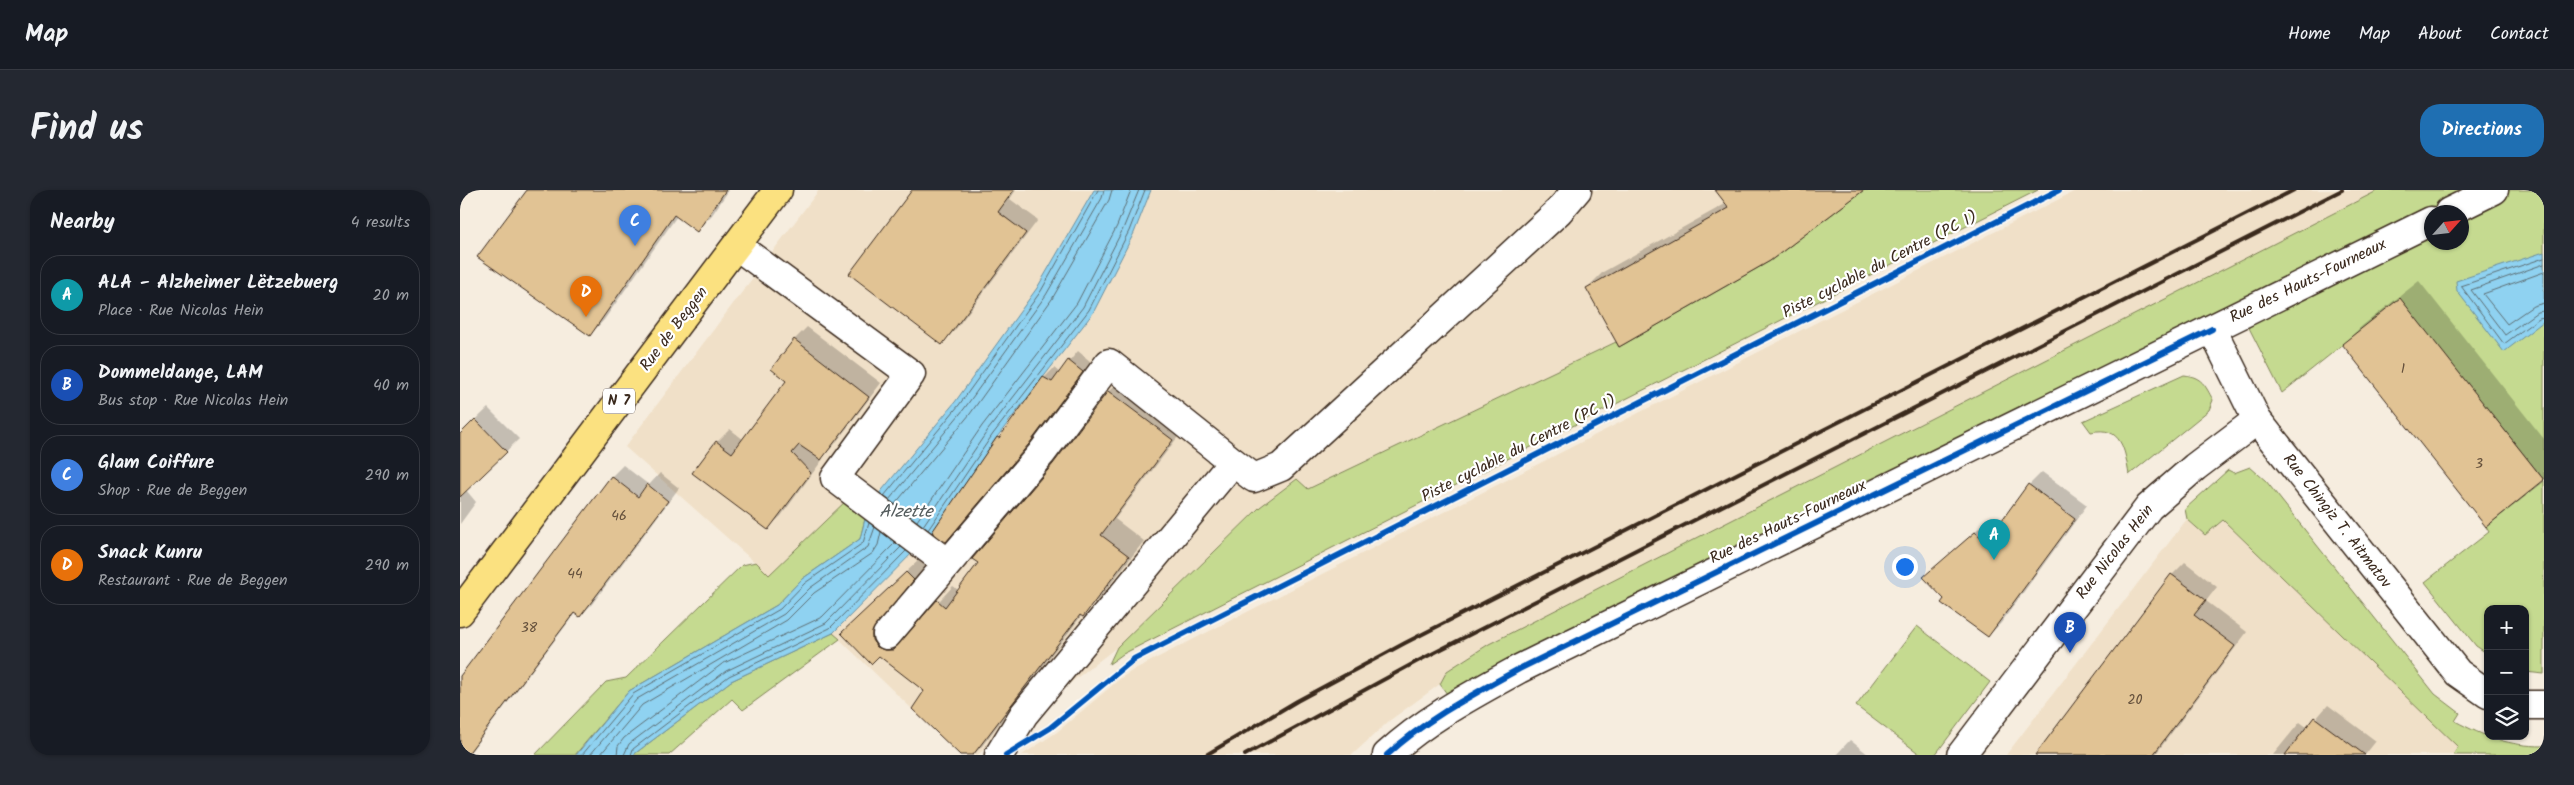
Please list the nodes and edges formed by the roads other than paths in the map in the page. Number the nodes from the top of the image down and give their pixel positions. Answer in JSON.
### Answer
{"nodes":[{"id":1,"x":778,"y":190,"type":"edge"},
{"id":2,"x":1577,"y":190,"type":"edge"},
{"id":3,"x":2494,"y":190,"type":"edge"},
{"id":4,"x":2463,"y":205,"type":"edge"},
{"id":5,"x":2424,"y":225,"type":"edge"},
{"id":6,"x":737,"y":246,"type":"junction"},
{"id":7,"x":2212,"y":329,"type":"junction"},
{"id":8,"x":2257,"y":420,"type":"junction"},
{"id":9,"x":1233,"y":462,"type":"junction"},
{"id":10,"x":938,"y":556,"type":"junction"},
{"id":11,"x":460,"y":612,"type":"edge"},
{"id":12,"x":887,"y":635,"type":"dead end"},
{"id":13,"x":2484,"y":691,"type":"edge"},
{"id":14,"x":2529,"y":705,"type":"edge"},
{"id":15,"x":2544,"y":705,"type":"edge"},
{"id":16,"x":999,"y":755,"type":"edge"},
{"id":17,"x":1387,"y":755,"type":"edge"},
{"id":18,"x":1961,"y":755,"type":"edge"}],
"edges":[{"from":1,"to":6,"type":"main road","name":"Rue de Beggen","number":"N 7"},
{"from":2,"to":9,"type":"street"},
{"from":3,"to":4,"type":"street"},
{"from":5,"to":7,"type":"street","name":"Rue des Hauts-Fourneaux"},
{"from":6,"to":10,"type":"street"},
{"from":6,"to":11,"type":"main road","name":"Rue de Beggen","number":"N 7"},
{"from":7,"to":8,"type":"street","name":"Rue Chingiz T. Aitmatov"},
{"from":7,"to":17,"type":"street","name":"Rue des Hauts-Fourneaux"},
{"from":8,"to":13,"type":"street","name":"Rue Chingiz T. Aitmatov"},
{"from":8,"to":18,"type":"street","name":"Rue Nicolas Hein"},
{"from":9,"to":10,"type":"street"},
{"from":9,"to":16,"type":"street"},
{"from":10,"to":12,"type":"street"},
{"from":14,"to":15,"type":"street"}]}
